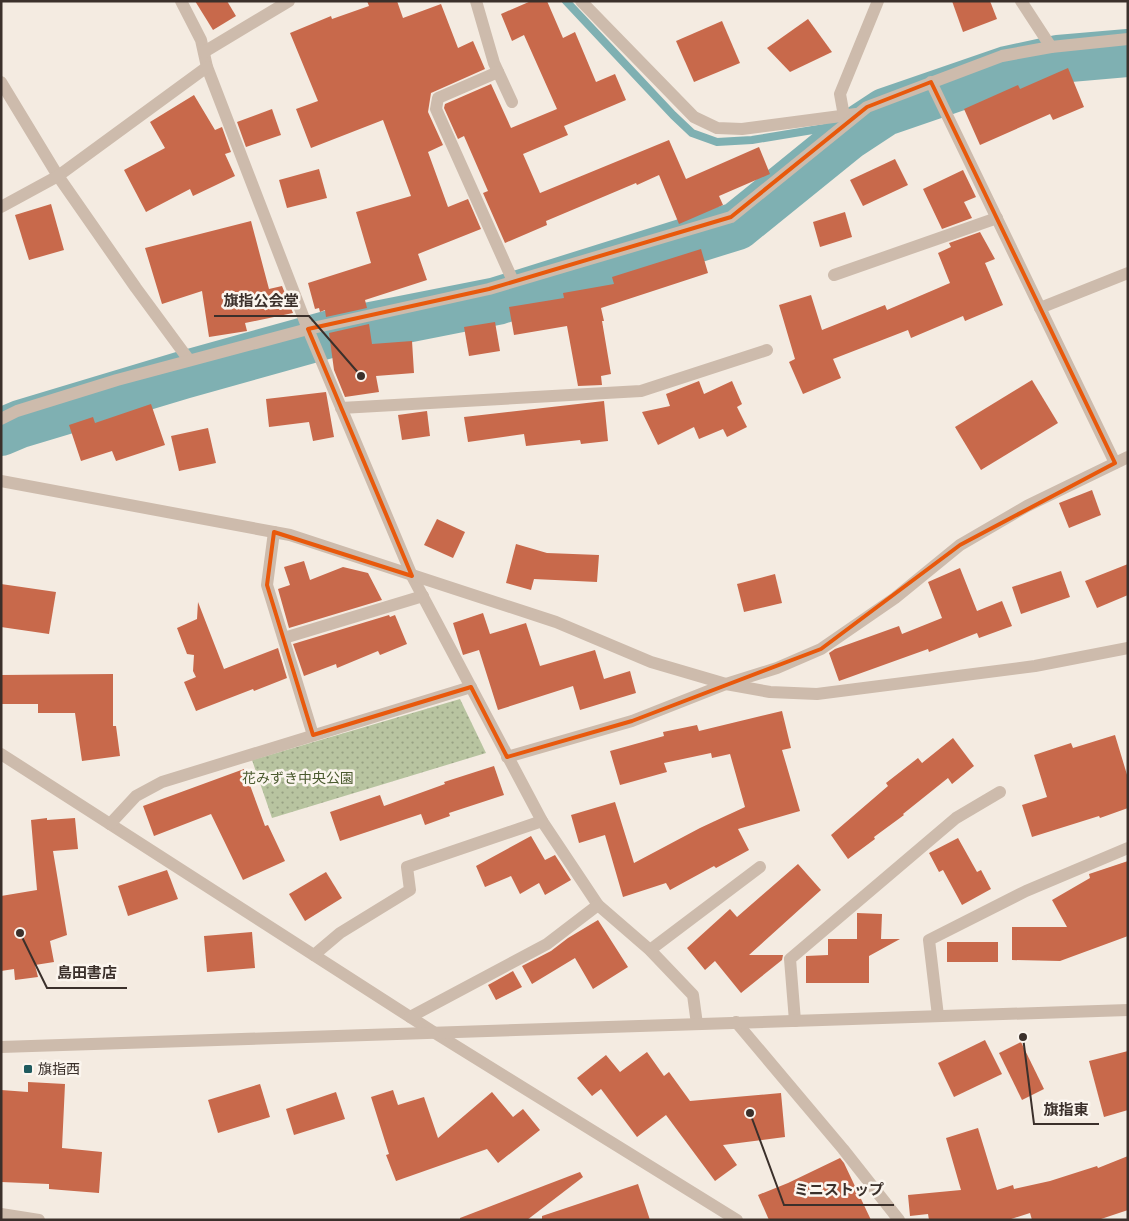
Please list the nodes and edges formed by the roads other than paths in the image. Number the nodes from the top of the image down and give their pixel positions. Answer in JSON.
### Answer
{"nodes":[{"id":1,"x":181,"y":1,"type":"edge"},
{"id":2,"x":289,"y":1,"type":"edge"},
{"id":3,"x":476,"y":1,"type":"edge"},
{"id":4,"x":581,"y":1,"type":"edge"},
{"id":5,"x":878,"y":1,"type":"edge"},
{"id":6,"x":1021,"y":1,"type":"edge"},
{"id":7,"x":1128,"y":39,"type":"edge"},
{"id":8,"x":1051,"y":47,"type":"junction"},
{"id":9,"x":204,"y":52,"type":"junction"},
{"id":10,"x":207,"y":67,"type":"junction"},
{"id":11,"x":498,"y":72,"type":"junction"},
{"id":12,"x":1,"y":82,"type":"edge"},
{"id":13,"x":931,"y":82,"type":"junction"},
{"id":14,"x":512,"y":102,"type":"dead end"},
{"id":15,"x":858,"y":114,"type":"junction"},
{"id":16,"x":844,"y":116,"type":"junction"},
{"id":17,"x":58,"y":176,"type":"junction"},
{"id":18,"x":1,"y":206,"type":"edge"},
{"id":19,"x":997,"y":218,"type":"junction"},
{"id":20,"x":1128,"y":273,"type":"edge"},
{"id":21,"x":834,"y":275,"type":"dead end"},
{"id":22,"x":513,"y":281,"type":"junction"},
{"id":23,"x":1040,"y":308,"type":"junction"},
{"id":24,"x":308,"y":329,"type":"junction"},
{"id":25,"x":767,"y":350,"type":"dead end"},
{"id":26,"x":190,"y":360,"type":"junction"},
{"id":27,"x":341,"y":408,"type":"junction"},
{"id":28,"x":1,"y":418,"type":"edge"},
{"id":29,"x":1128,"y":457,"type":"edge"},
{"id":30,"x":1115,"y":463,"type":"junction"},
{"id":31,"x":1,"y":481,"type":"edge"},
{"id":32,"x":274,"y":532,"type":"junction"},
{"id":33,"x":412,"y":576,"type":"junction"},
{"id":34,"x":423,"y":596,"type":"junction"},
{"id":35,"x":284,"y":638,"type":"junction"},
{"id":36,"x":1128,"y":648,"type":"edge"},
{"id":37,"x":726,"y":684,"type":"junction"},
{"id":38,"x":471,"y":687,"type":"junction"},
{"id":39,"x":312,"y":735,"type":"junction"},
{"id":40,"x":1,"y":754,"type":"edge"},
{"id":41,"x":507,"y":757,"type":"junction"},
{"id":42,"x":1000,"y":792,"type":"dead end"},
{"id":43,"x":542,"y":820,"type":"junction"},
{"id":44,"x":110,"y":824,"type":"junction"},
{"id":45,"x":1128,"y":848,"type":"edge"},
{"id":46,"x":760,"y":867,"type":"dead end"},
{"id":47,"x":598,"y":905,"type":"junction"},
{"id":48,"x":650,"y":950,"type":"junction"},
{"id":49,"x":314,"y":955,"type":"junction"},
{"id":50,"x":1128,"y":1010,"type":"edge"},
{"id":51,"x":938,"y":1016,"type":"junction"},
{"id":52,"x":410,"y":1017,"type":"junction"},
{"id":53,"x":795,"y":1020,"type":"junction"},
{"id":54,"x":736,"y":1022,"type":"junction"},
{"id":55,"x":698,"y":1024,"type":"junction"},
{"id":56,"x":435,"y":1033,"type":"junction"},
{"id":57,"x":1,"y":1047,"type":"edge"},
{"id":58,"x":1,"y":1214,"type":"edge"},
{"id":59,"x":39,"y":1220,"type":"edge"},
{"id":60,"x":737,"y":1220,"type":"edge"},
{"id":61,"x":899,"y":1220,"type":"edge"}],
"edges":[{"from":1,"to":9,"type":"street"},
{"from":2,"to":9,"type":"street"},
{"from":3,"to":11,"type":"street"},
{"from":4,"to":16,"type":"street"},
{"from":5,"to":16,"type":"street"},
{"from":6,"to":8,"type":"street"},
{"from":7,"to":8,"type":"street"},
{"from":8,"to":13,"type":"street"},
{"from":9,"to":10,"type":"street"},
{"from":10,"to":17,"type":"street"},
{"from":10,"to":24,"type":"street"},
{"from":11,"to":14,"type":"street"},
{"from":11,"to":22,"type":"street"},
{"from":12,"to":17,"type":"street"},
{"from":13,"to":15,"type":"street"},
{"from":13,"to":19,"type":"street"},
{"from":15,"to":16,"type":"street"},
{"from":15,"to":22,"type":"street"},
{"from":17,"to":18,"type":"street"},
{"from":17,"to":26,"type":"street"},
{"from":19,"to":21,"type":"street"},
{"from":19,"to":23,"type":"street"},
{"from":20,"to":23,"type":"street"},
{"from":22,"to":24,"type":"street"},
{"from":23,"to":30,"type":"street"},
{"from":24,"to":26,"type":"street"},
{"from":24,"to":27,"type":"street"},
{"from":25,"to":27,"type":"street"},
{"from":26,"to":28,"type":"street"},
{"from":27,"to":33,"type":"street"},
{"from":29,"to":30,"type":"street"},
{"from":30,"to":37,"type":"street"},
{"from":31,"to":32,"type":"street"},
{"from":32,"to":33,"type":"street"},
{"from":32,"to":35,"type":"street"},
{"from":33,"to":34,"type":"street"},
{"from":33,"to":37,"type":"street"},
{"from":34,"to":35,"type":"street"},
{"from":34,"to":38,"type":"street"},
{"from":35,"to":39,"type":"street"},
{"from":36,"to":37,"type":"street"},
{"from":37,"to":41,"type":"street"},
{"from":38,"to":39,"type":"street"},
{"from":38,"to":41,"type":"street"},
{"from":39,"to":44,"type":"street"},
{"from":40,"to":44,"type":"street"},
{"from":41,"to":43,"type":"street"},
{"from":42,"to":53,"type":"street"},
{"from":43,"to":47,"type":"street"},
{"from":43,"to":49,"type":"street"},
{"from":44,"to":49,"type":"street"},
{"from":45,"to":51,"type":"street"},
{"from":46,"to":48,"type":"street"},
{"from":47,"to":48,"type":"street"},
{"from":47,"to":52,"type":"street"},
{"from":48,"to":55,"type":"street"},
{"from":49,"to":52,"type":"street"},
{"from":50,"to":51,"type":"street"},
{"from":51,"to":53,"type":"street"},
{"from":52,"to":56,"type":"street"},
{"from":53,"to":54,"type":"street"},
{"from":54,"to":55,"type":"street"},
{"from":54,"to":61,"type":"street"},
{"from":55,"to":56,"type":"street"},
{"from":56,"to":57,"type":"street"},
{"from":56,"to":60,"type":"street"},
{"from":58,"to":59,"type":"street"}]}
